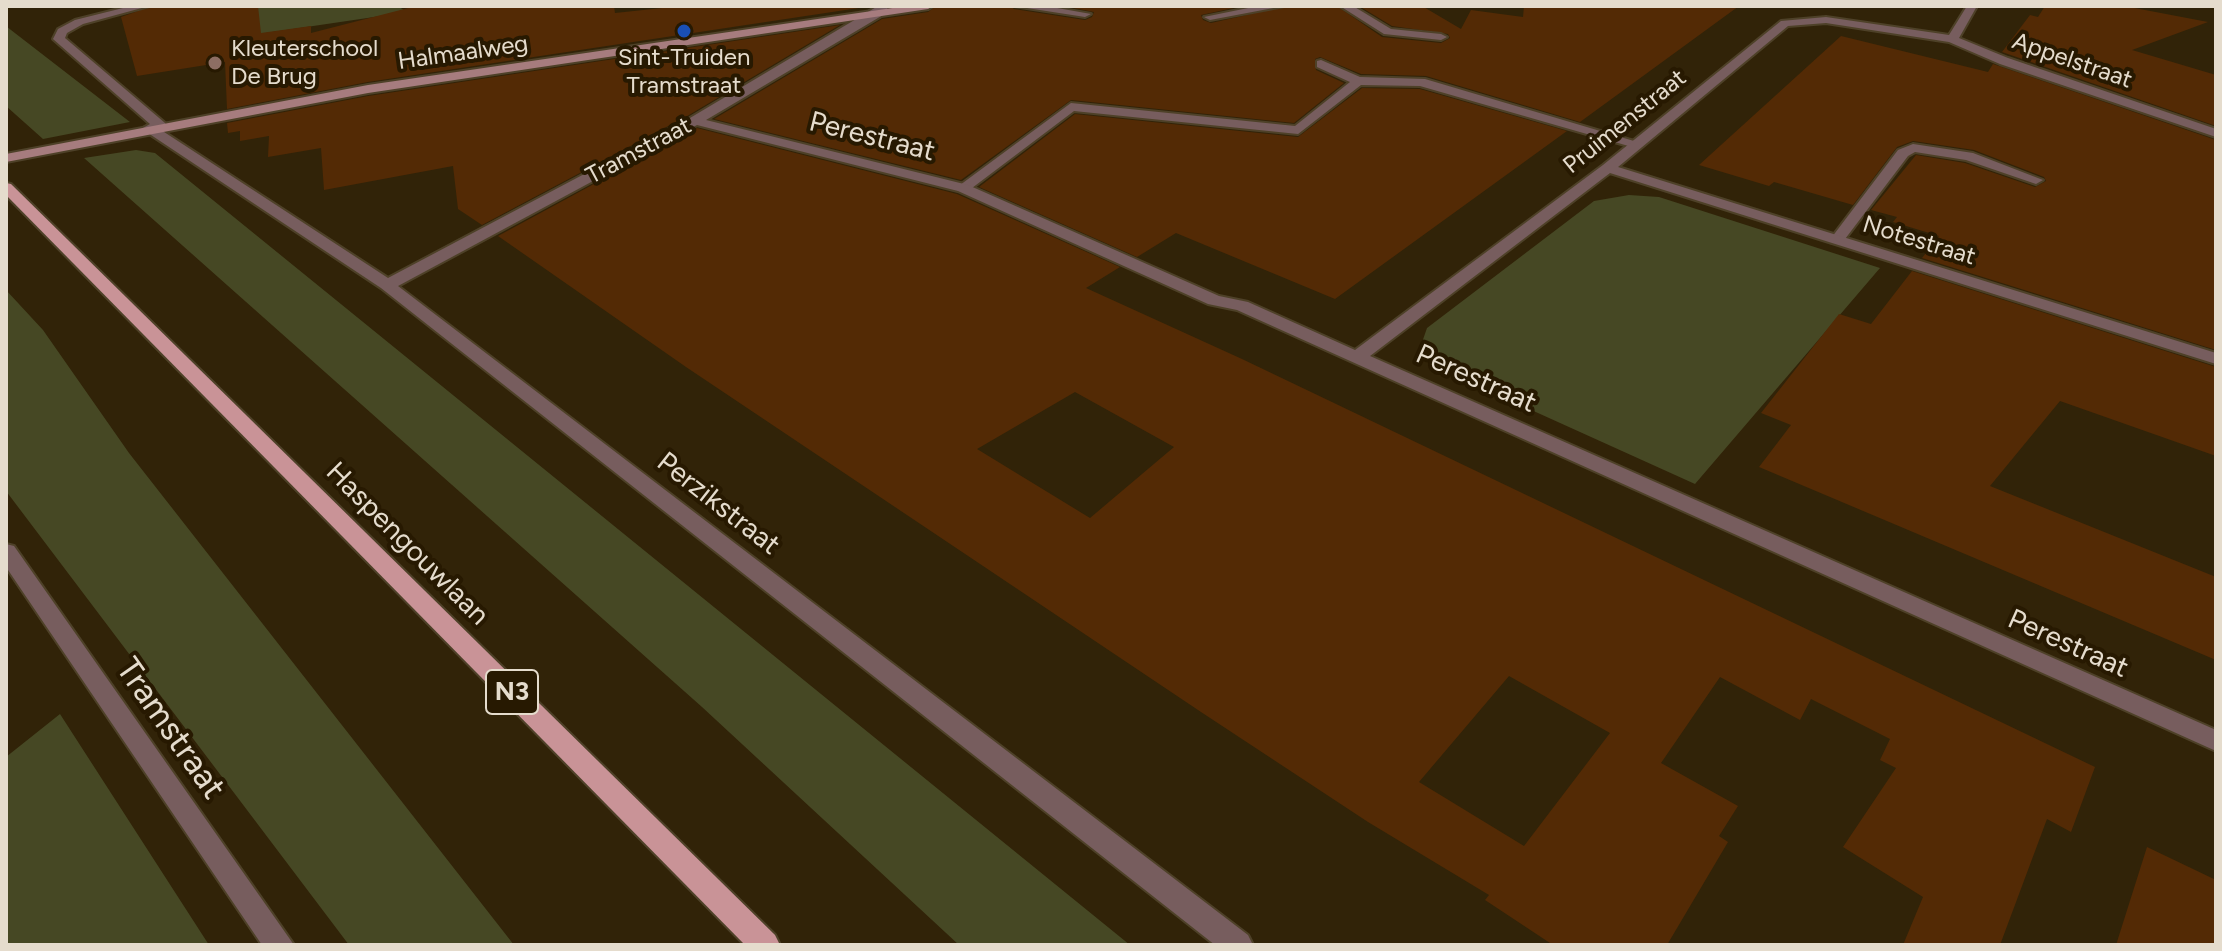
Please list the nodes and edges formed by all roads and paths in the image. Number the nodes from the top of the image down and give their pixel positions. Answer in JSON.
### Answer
{"nodes":[{"id":1,"x":144,"y":6,"type":"edge"},
{"id":2,"x":928,"y":6,"type":"edge"},
{"id":3,"x":1019,"y":6,"type":"edge"},
{"id":4,"x":1279,"y":6,"type":"edge"},
{"id":5,"x":1345,"y":6,"type":"edge"},
{"id":6,"x":1972,"y":6,"type":"edge"},
{"id":7,"x":881,"y":10,"type":"edge"},
{"id":8,"x":1085,"y":14,"type":"dead end"},
{"id":9,"x":1210,"y":17,"type":"dead end"},
{"id":10,"x":1441,"y":37,"type":"dead end"},
{"id":11,"x":1952,"y":39,"type":"junction"},
{"id":12,"x":1321,"y":64,"type":"dead end"},
{"id":13,"x":1358,"y":81,"type":"junction"},
{"id":14,"x":695,"y":121,"type":"junction"},
{"id":15,"x":155,"y":127,"type":"junction"},
{"id":16,"x":2216,"y":133,"type":"edge"},
{"id":17,"x":1637,"y":144,"type":"junction"},
{"id":18,"x":6,"y":158,"type":"edge"},
{"id":19,"x":1608,"y":168,"type":"junction"},
{"id":20,"x":2036,"y":180,"type":"dead end"},
{"id":21,"x":6,"y":187,"type":"edge"},
{"id":22,"x":963,"y":188,"type":"junction"},
{"id":23,"x":1837,"y":240,"type":"junction"},
{"id":24,"x":387,"y":285,"type":"junction"},
{"id":25,"x":1357,"y":357,"type":"junction"},
{"id":26,"x":2216,"y":359,"type":"edge"},
{"id":27,"x":6,"y":551,"type":"edge"},
{"id":28,"x":2216,"y":741,"type":"edge"},
{"id":29,"x":279,"y":945,"type":"edge"},
{"id":30,"x":765,"y":945,"type":"edge"},
{"id":31,"x":1238,"y":945,"type":"edge"}],
"edges":[{"from":1,"to":15,"type":"street","name":"Perzikstraat"},
{"from":2,"to":7,"type":"street","name":"Halmaalweg"},
{"from":3,"to":8,"type":"street"},
{"from":4,"to":9,"type":"street"},
{"from":5,"to":10,"type":"street"},
{"from":6,"to":11,"type":"street"},
{"from":7,"to":14,"type":"street","name":"Tramstraat"},
{"from":7,"to":15,"type":"street","name":"Halmaalweg"},
{"from":11,"to":16,"type":"street","name":"Appelstraat"},
{"from":11,"to":17,"type":"street","name":"Pruimenstraat"},
{"from":12,"to":13,"type":"street"},
{"from":13,"to":17,"type":"street"},
{"from":13,"to":22,"type":"street"},
{"from":14,"to":22,"type":"street","name":"Perestraat"},
{"from":14,"to":24,"type":"street","name":"Tramstraat"},
{"from":15,"to":18,"type":"street","name":"Halmaalweg"},
{"from":15,"to":24,"type":"street","name":"Perzikstraat"},
{"from":17,"to":19,"type":"street","name":"Pruimenstraat"},
{"from":19,"to":23,"type":"street","name":"Notestraat"},
{"from":19,"to":25,"type":"street","name":"Pruimenstraat"},
{"from":20,"to":23,"type":"street"},
{"from":21,"to":30,"type":"main road","name":"Haspengouwlaan","number":"N3"},
{"from":22,"to":25,"type":"street","name":"Perestraat"},
{"from":23,"to":26,"type":"street","name":"Notestraat"},
{"from":24,"to":31,"type":"street","name":"Perzikstraat"},
{"from":25,"to":28,"type":"street","name":"Perestraat"},
{"from":27,"to":29,"type":"street","name":"Tramstraat"}]}
